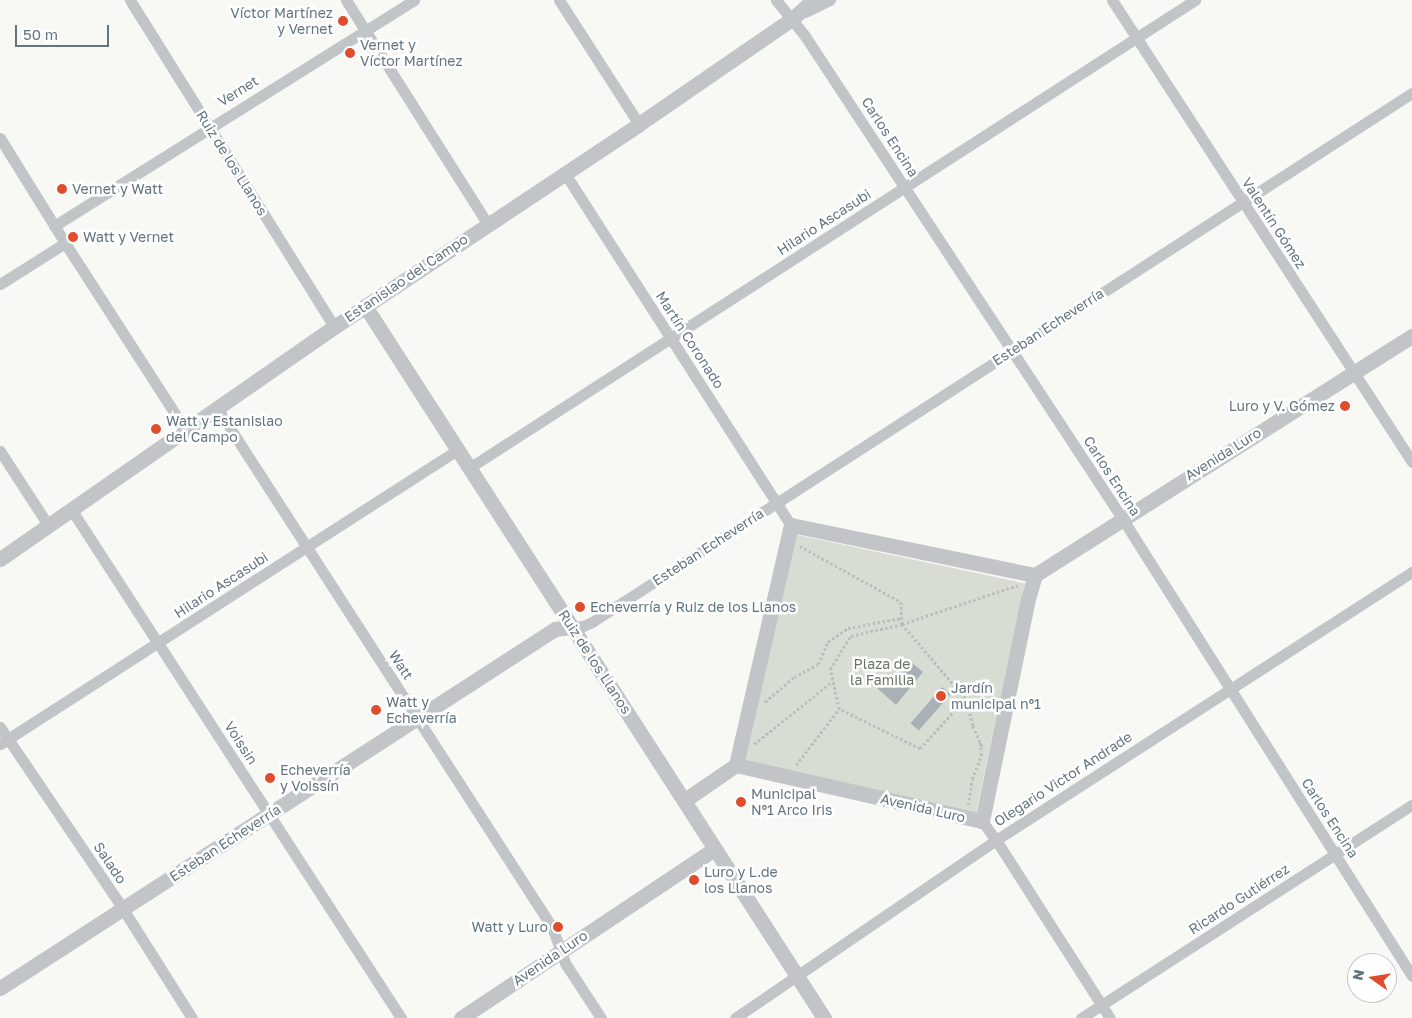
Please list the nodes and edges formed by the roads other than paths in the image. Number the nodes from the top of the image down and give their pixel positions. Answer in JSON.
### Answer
{"nodes":[{"id":1,"x":130,"y":0,"type":"edge"},
{"id":2,"x":346,"y":0,"type":"edge"},
{"id":3,"x":414,"y":0,"type":"edge"},
{"id":4,"x":559,"y":0,"type":"edge"},
{"id":5,"x":776,"y":0,"type":"edge"},
{"id":6,"x":813,"y":0,"type":"edge"},
{"id":7,"x":830,"y":0,"type":"edge"},
{"id":8,"x":1112,"y":0,"type":"edge"},
{"id":9,"x":1195,"y":0,"type":"edge"},
{"id":10,"x":792,"y":19,"type":"junction"},
{"id":11,"x":366,"y":30,"type":"junction"},
{"id":12,"x":1137,"y":38,"type":"junction"},
{"id":13,"x":1412,"y":93,"type":"edge"},
{"id":14,"x":639,"y":124,"type":"junction"},
{"id":15,"x":210,"y":127,"type":"junction"},
{"id":16,"x":0,"y":138,"type":"edge"},
{"id":17,"x":564,"y":172,"type":"junction"},
{"id":18,"x":905,"y":187,"type":"junction"},
{"id":19,"x":1243,"y":202,"type":"junction"},
{"id":20,"x":487,"y":223,"type":"junction"},
{"id":21,"x":54,"y":226,"type":"junction"},
{"id":22,"x":65,"y":243,"type":"junction"},
{"id":23,"x":0,"y":284,"type":"edge"},
{"id":24,"x":365,"y":306,"type":"junction"},
{"id":25,"x":334,"y":327,"type":"junction"},
{"id":26,"x":1412,"y":336,"type":"edge"},
{"id":27,"x":672,"y":339,"type":"junction"},
{"id":28,"x":1011,"y":351,"type":"junction"},
{"id":29,"x":1354,"y":373,"type":"junction"},
{"id":30,"x":217,"y":408,"type":"junction"},
{"id":31,"x":185,"y":429,"type":"junction"},
{"id":32,"x":457,"y":450,"type":"junction"},
{"id":33,"x":0,"y":451,"type":"edge"},
{"id":34,"x":1412,"y":462,"type":"edge"},
{"id":35,"x":469,"y":468,"type":"junction"},
{"id":36,"x":776,"y":502,"type":"junction"},
{"id":37,"x":71,"y":510,"type":"junction"},
{"id":38,"x":1122,"y":518,"type":"junction"},
{"id":39,"x":48,"y":525,"type":"junction"},
{"id":40,"x":791,"y":525,"type":"junction"},
{"id":41,"x":307,"y":547,"type":"junction"},
{"id":42,"x":0,"y":559,"type":"edge"},
{"id":43,"x":1412,"y":572,"type":"edge"},
{"id":44,"x":1035,"y":575,"type":"junction"},
{"id":45,"x":572,"y":627,"type":"junction"},
{"id":46,"x":158,"y":643,"type":"junction"},
{"id":47,"x":1229,"y":689,"type":"junction"},
{"id":48,"x":416,"y":717,"type":"junction"},
{"id":49,"x":0,"y":727,"type":"edge"},
{"id":50,"x":4,"y":742,"type":"edge"},
{"id":51,"x":736,"y":765,"type":"junction"},
{"id":52,"x":685,"y":800,"type":"junction"},
{"id":53,"x":1412,"y":805,"type":"edge"},
{"id":54,"x":269,"y":814,"type":"junction"},
{"id":55,"x":982,"y":821,"type":"junction"},
{"id":56,"x":996,"y":840,"type":"junction"},
{"id":57,"x":714,"y":849,"type":"junction"},
{"id":58,"x":1336,"y":854,"type":"junction"},
{"id":59,"x":123,"y":910,"type":"junction"},
{"id":60,"x":560,"y":950,"type":"junction"},
{"id":61,"x":797,"y":976,"type":"junction"},
{"id":62,"x":1412,"y":976,"type":"edge"},
{"id":63,"x":0,"y":988,"type":"edge"},
{"id":64,"x":1102,"y":1005,"type":"junction"},
{"id":65,"x":192,"y":1018,"type":"edge"},
{"id":66,"x":401,"y":1018,"type":"edge"},
{"id":67,"x":461,"y":1018,"type":"edge"},
{"id":68,"x":601,"y":1018,"type":"edge"},
{"id":69,"x":735,"y":1018,"type":"edge"},
{"id":70,"x":824,"y":1018,"type":"edge"},
{"id":71,"x":1081,"y":1018,"type":"edge"},
{"id":72,"x":1110,"y":1018,"type":"edge"}],
"edges":[{"from":1,"to":15,"type":"street","name":"Ruiz de los Llanos"},
{"from":2,"to":11,"type":"street"},
{"from":3,"to":11,"type":"street","name":"Vernet"},
{"from":4,"to":14,"type":"street"},
{"from":5,"to":10,"type":"street","name":"Carlos Encina"},
{"from":6,"to":10,"type":"street","name":"Estanislao del Campo"},
{"from":7,"to":10,"type":"street"},
{"from":8,"to":12,"type":"street","name":"Valentín Gómez"},
{"from":9,"to":12,"type":"street","name":"Hilario Ascasubi"},
{"from":10,"to":14,"type":"street","name":"Estanislao del Campo"},
{"from":10,"to":18,"type":"street","name":"Carlos Encina"},
{"from":11,"to":15,"type":"street","name":"Vernet"},
{"from":11,"to":20,"type":"street"},
{"from":12,"to":18,"type":"street","name":"Hilario Ascasubi"},
{"from":12,"to":19,"type":"street","name":"Valentín Gómez"},
{"from":13,"to":19,"type":"street","name":"Esteban Echeverría"},
{"from":14,"to":17,"type":"street","name":"Estanislao del Campo"},
{"from":15,"to":21,"type":"street","name":"Vernet"},
{"from":15,"to":25,"type":"street","name":"Ruiz de los Llanos"},
{"from":16,"to":21,"type":"street"},
{"from":17,"to":20,"type":"street","name":"Estanislao del Campo"},
{"from":17,"to":27,"type":"street","name":"Martín Coronado"},
{"from":18,"to":27,"type":"street","name":"Hilario Ascasubi"},
{"from":18,"to":28,"type":"street","name":"Carlos Encina"},
{"from":19,"to":28,"type":"street","name":"Esteban Echeverría"},
{"from":19,"to":29,"type":"street","name":"Valentín Gómez"},
{"from":20,"to":24,"type":"street","name":"Estanislao del Campo"},
{"from":21,"to":22,"type":"street"},
{"from":22,"to":23,"type":"street"},
{"from":22,"to":31,"type":"street"},
{"from":24,"to":25,"type":"street","name":"Estanislao del Campo"},
{"from":24,"to":32,"type":"street","name":"Ruiz de los Llanos"},
{"from":25,"to":30,"type":"street","name":"Estanislao del Campo"},
{"from":26,"to":29,"type":"street","name":"Avenida Luro"},
{"from":27,"to":35,"type":"street","name":"Hilario Ascasubi"},
{"from":27,"to":36,"type":"street","name":"Martín Coronado"},
{"from":28,"to":36,"type":"street","name":"Esteban Echeverría"},
{"from":28,"to":38,"type":"street","name":"Carlos Encina"},
{"from":29,"to":34,"type":"street","name":"Valentín Gómez"},
{"from":29,"to":38,"type":"street","name":"Avenida Luro"},
{"from":30,"to":31,"type":"street","name":"Estanislao del Campo"},
{"from":30,"to":41,"type":"street","name":"Watt"},
{"from":31,"to":37,"type":"street","name":"Estanislao del Campo"},
{"from":32,"to":35,"type":"street","name":"Ruiz de los Llanos"},
{"from":32,"to":41,"type":"street","name":"Hilario Ascasubi"},
{"from":33,"to":39,"type":"street"},
{"from":35,"to":45,"type":"street","name":"Ruiz de los Llanos"},
{"from":36,"to":40,"type":"street","name":"Martín Coronado"},
{"from":36,"to":45,"type":"street","name":"Esteban Echeverría"},
{"from":37,"to":39,"type":"street","name":"Estanislao del Campo"},
{"from":37,"to":46,"type":"street","name":"Voissin"},
{"from":38,"to":44,"type":"street","name":"Avenida Luro"},
{"from":38,"to":47,"type":"street","name":"Carlos Encina"},
{"from":39,"to":42,"type":"street","name":"Estanislao del Campo"},
{"from":40,"to":44,"type":"street"},
{"from":40,"to":51,"type":"street"},
{"from":41,"to":46,"type":"street","name":"Hilario Ascasubi"},
{"from":41,"to":48,"type":"street","name":"Watt"},
{"from":43,"to":47,"type":"street","name":"Olegario Victor Andrade"},
{"from":44,"to":55,"type":"street","name":"Avenida Luro"},
{"from":45,"to":48,"type":"street","name":"Esteban Echeverría"},
{"from":45,"to":52,"type":"street","name":"Ruiz de los Llanos"},
{"from":46,"to":50,"type":"street","name":"Hilario Ascasubi"},
{"from":46,"to":54,"type":"street","name":"Voissin"},
{"from":47,"to":56,"type":"street","name":"Olegario Victor Andrade"},
{"from":47,"to":58,"type":"street","name":"Carlos Encina"},
{"from":48,"to":54,"type":"street","name":"Esteban Echeverría"},
{"from":48,"to":60,"type":"street","name":"Watt"},
{"from":49,"to":50,"type":"street","name":"Salado"},
{"from":50,"to":59,"type":"street","name":"Salado"},
{"from":51,"to":52,"type":"street"},
{"from":51,"to":55,"type":"street","name":"Avenida Luro"},
{"from":52,"to":57,"type":"street","name":"Ruiz de los Llanos"},
{"from":53,"to":58,"type":"street","name":"Ricardo Gutiérrez"},
{"from":54,"to":59,"type":"street","name":"Esteban Echeverría"},
{"from":54,"to":66,"type":"street","name":"Voissin"},
{"from":55,"to":56,"type":"street"},
{"from":56,"to":61,"type":"street","name":"Olegario Victor Andrade"},
{"from":56,"to":64,"type":"street"},
{"from":57,"to":60,"type":"street","name":"Avenida Luro"},
{"from":57,"to":61,"type":"street","name":"Ruiz de los Llanos"},
{"from":58,"to":62,"type":"street","name":"Carlos Encina"},
{"from":58,"to":64,"type":"street","name":"Ricardo Gutiérrez"},
{"from":59,"to":63,"type":"street","name":"Esteban Echeverría"},
{"from":59,"to":65,"type":"street","name":"Salado"},
{"from":60,"to":67,"type":"street","name":"Avenida Luro"},
{"from":60,"to":68,"type":"street","name":"Watt"},
{"from":61,"to":69,"type":"street","name":"Olegario Victor Andrade"},
{"from":61,"to":70,"type":"street","name":"Ruiz de los Llanos"},
{"from":64,"to":71,"type":"street","name":"Ricardo Gutiérrez"},
{"from":64,"to":72,"type":"street"}]}
